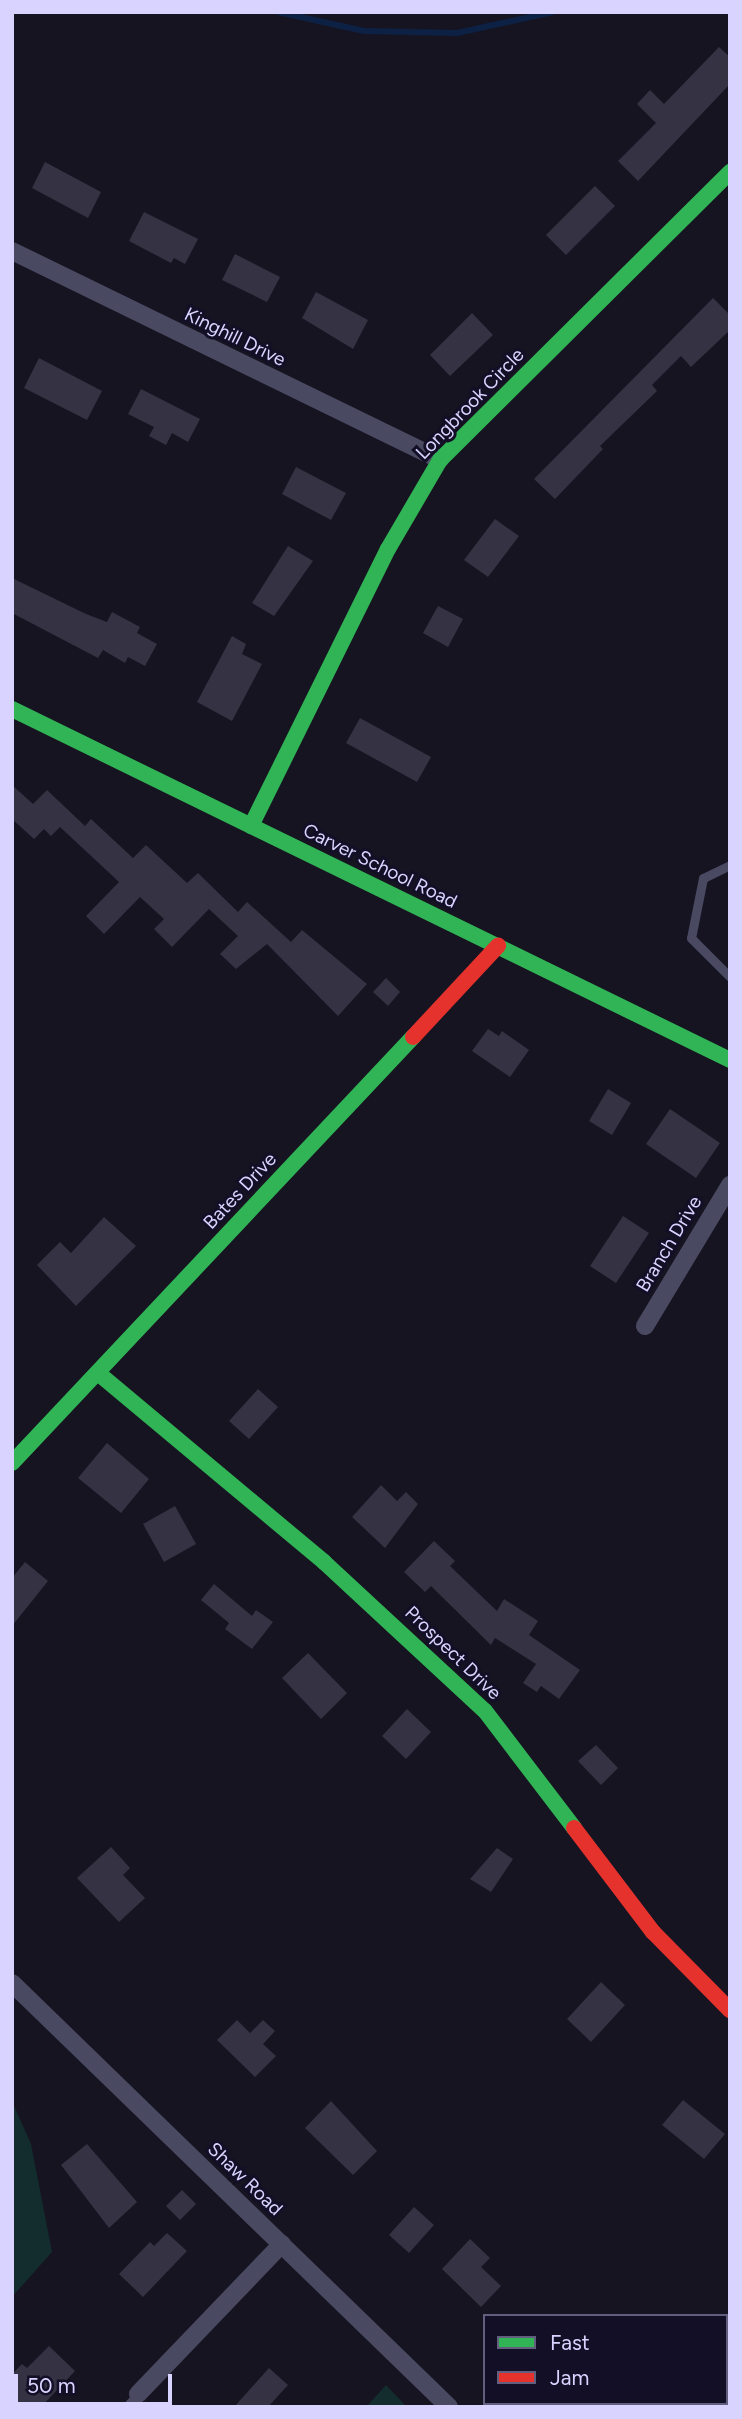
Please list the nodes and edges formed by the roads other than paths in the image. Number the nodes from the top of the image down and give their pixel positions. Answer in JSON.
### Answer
{"nodes":[{"id":1,"x":730,"y":172,"type":"edge"},
{"id":2,"x":12,"y":251,"type":"edge"},
{"id":3,"x":440,"y":460,"type":"junction"},
{"id":4,"x":12,"y":709,"type":"edge"},
{"id":5,"x":251,"y":827,"type":"junction"},
{"id":6,"x":730,"y":865,"type":"edge"},
{"id":7,"x":498,"y":946,"type":"junction"},
{"id":8,"x":730,"y":977,"type":"edge"},
{"id":9,"x":730,"y":1060,"type":"edge"},
{"id":10,"x":730,"y":1185,"type":"edge"},
{"id":11,"x":645,"y":1326,"type":"dead end"},
{"id":12,"x":98,"y":1373,"type":"junction"},
{"id":13,"x":12,"y":1463,"type":"edge"},
{"id":14,"x":12,"y":1983,"type":"edge"},
{"id":15,"x":730,"y":2010,"type":"edge"},
{"id":16,"x":282,"y":2244,"type":"junction"},
{"id":17,"x":132,"y":2400,"type":"edge"},
{"id":18,"x":449,"y":2407,"type":"edge"}],
"edges":[{"from":1,"to":3,"type":"street","name":"Longbrook Circle"},
{"from":2,"to":3,"type":"street","name":"Kinghill Drive"},
{"from":3,"to":5,"type":"street","name":"Longbrook Circle"},
{"from":4,"to":5,"type":"street","name":"Carver School Road"},
{"from":5,"to":7,"type":"street","name":"Carver School Road"},
{"from":6,"to":8,"type":"lane"},
{"from":7,"to":9,"type":"street","name":"Carver School Road"},
{"from":7,"to":12,"type":"street","name":"Bates Drive"},
{"from":10,"to":11,"type":"street","name":"Branch Drive"},
{"from":12,"to":13,"type":"street","name":"Bates Drive"},
{"from":12,"to":15,"type":"street","name":"Prospect Drive"},
{"from":14,"to":16,"type":"street","name":"Shaw Road"},
{"from":16,"to":17,"type":"street"},
{"from":16,"to":18,"type":"street","name":"Shaw Road"}]}
